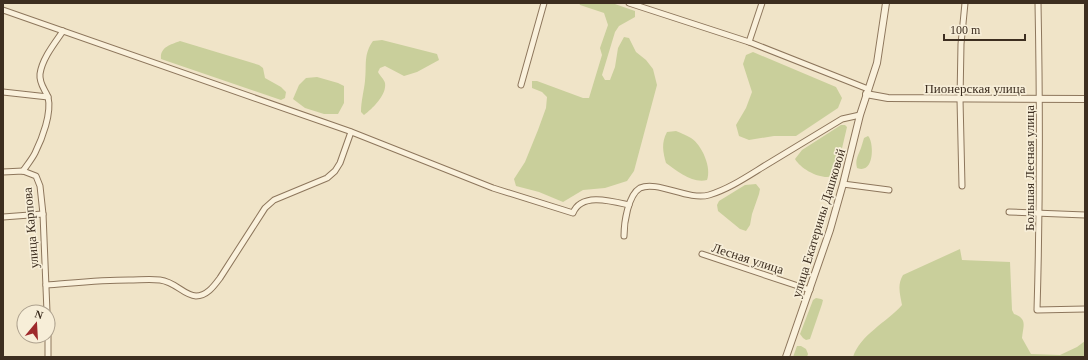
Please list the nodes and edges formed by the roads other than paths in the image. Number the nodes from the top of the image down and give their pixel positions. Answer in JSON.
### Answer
{"nodes":[{"id":1,"x":544,"y":3,"type":"edge"},
{"id":2,"x":629,"y":3,"type":"edge"},
{"id":3,"x":762,"y":3,"type":"edge"},
{"id":4,"x":886,"y":3,"type":"edge"},
{"id":5,"x":965,"y":3,"type":"edge"},
{"id":6,"x":1038,"y":3,"type":"edge"},
{"id":7,"x":3,"y":10,"type":"edge"},
{"id":8,"x":62,"y":31,"type":"junction"},
{"id":9,"x":749,"y":42,"type":"junction"},
{"id":10,"x":521,"y":85,"type":"dead end"},
{"id":11,"x":3,"y":92,"type":"edge"},
{"id":12,"x":867,"y":92,"type":"junction"},
{"id":13,"x":48,"y":97,"type":"junction"},
{"id":14,"x":960,"y":99,"type":"junction"},
{"id":15,"x":1040,"y":99,"type":"junction"},
{"id":16,"x":1085,"y":99,"type":"edge"},
{"id":17,"x":860,"y":115,"type":"junction"},
{"id":18,"x":351,"y":132,"type":"junction"},
{"id":19,"x":23,"y":171,"type":"junction"},
{"id":20,"x":3,"y":172,"type":"edge"},
{"id":21,"x":843,"y":184,"type":"junction"},
{"id":22,"x":962,"y":186,"type":"dead end"},
{"id":23,"x":889,"y":190,"type":"dead end"},
{"id":24,"x":629,"y":205,"type":"junction"},
{"id":25,"x":1009,"y":212,"type":"dead end"},
{"id":26,"x":1040,"y":213,"type":"junction"},
{"id":27,"x":43,"y":214,"type":"junction"},
{"id":28,"x":1085,"y":215,"type":"edge"},
{"id":29,"x":3,"y":217,"type":"edge"},
{"id":30,"x":624,"y":236,"type":"dead end"},
{"id":31,"x":702,"y":254,"type":"dead end"},
{"id":32,"x":46,"y":285,"type":"junction"},
{"id":33,"x":810,"y":290,"type":"junction"},
{"id":34,"x":47,"y":304,"type":"edge"},
{"id":35,"x":1085,"y":309,"type":"edge"},
{"id":36,"x":48,"y":344,"type":"edge"},
{"id":37,"x":48,"y":357,"type":"edge"},
{"id":38,"x":786,"y":357,"type":"edge"}],
"edges":[{"from":1,"to":10,"type":"street"},
{"from":2,"to":9,"type":"street"},
{"from":3,"to":9,"type":"street"},
{"from":4,"to":12,"type":"street","name":"улица Екатерины Дашковой"},
{"from":5,"to":14,"type":"street"},
{"from":6,"to":15,"type":"street","name":"Большая Лесная улица"},
{"from":7,"to":8,"type":"street"},
{"from":8,"to":13,"type":"street"},
{"from":8,"to":18,"type":"street"},
{"from":9,"to":12,"type":"street"},
{"from":11,"to":13,"type":"street"},
{"from":12,"to":14,"type":"street","name":"Пионерская улица"},
{"from":12,"to":17,"type":"street","name":"улица Екатерины Дашковой"},
{"from":13,"to":19,"type":"street"},
{"from":14,"to":15,"type":"street","name":"Пионерская улица"},
{"from":14,"to":22,"type":"street"},
{"from":15,"to":16,"type":"street","name":"Пионерская улица"},
{"from":15,"to":26,"type":"street","name":"Большая Лесная улица"},
{"from":17,"to":21,"type":"street","name":"улица Екатерины Дашковой"},
{"from":17,"to":24,"type":"street"},
{"from":18,"to":24,"type":"street"},
{"from":18,"to":32,"type":"street"},
{"from":19,"to":20,"type":"street","name":"улица Карпова"},
{"from":19,"to":27,"type":"street","name":"улица Карпова"},
{"from":21,"to":23,"type":"street"},
{"from":21,"to":33,"type":"street","name":"улица Екатерины Дашковой"},
{"from":24,"to":30,"type":"street"},
{"from":25,"to":26,"type":"street"},
{"from":26,"to":28,"type":"street"},
{"from":26,"to":35,"type":"street","name":"Большая Лесная улица"},
{"from":27,"to":29,"type":"street"},
{"from":27,"to":32,"type":"street","name":"улица Карпова"},
{"from":31,"to":33,"type":"street","name":"Лесная улица"},
{"from":32,"to":34,"type":"street","name":"улица Карпова"},
{"from":33,"to":38,"type":"street","name":"улица Екатерины Дашковой"},
{"from":36,"to":37,"type":"street"}]}
